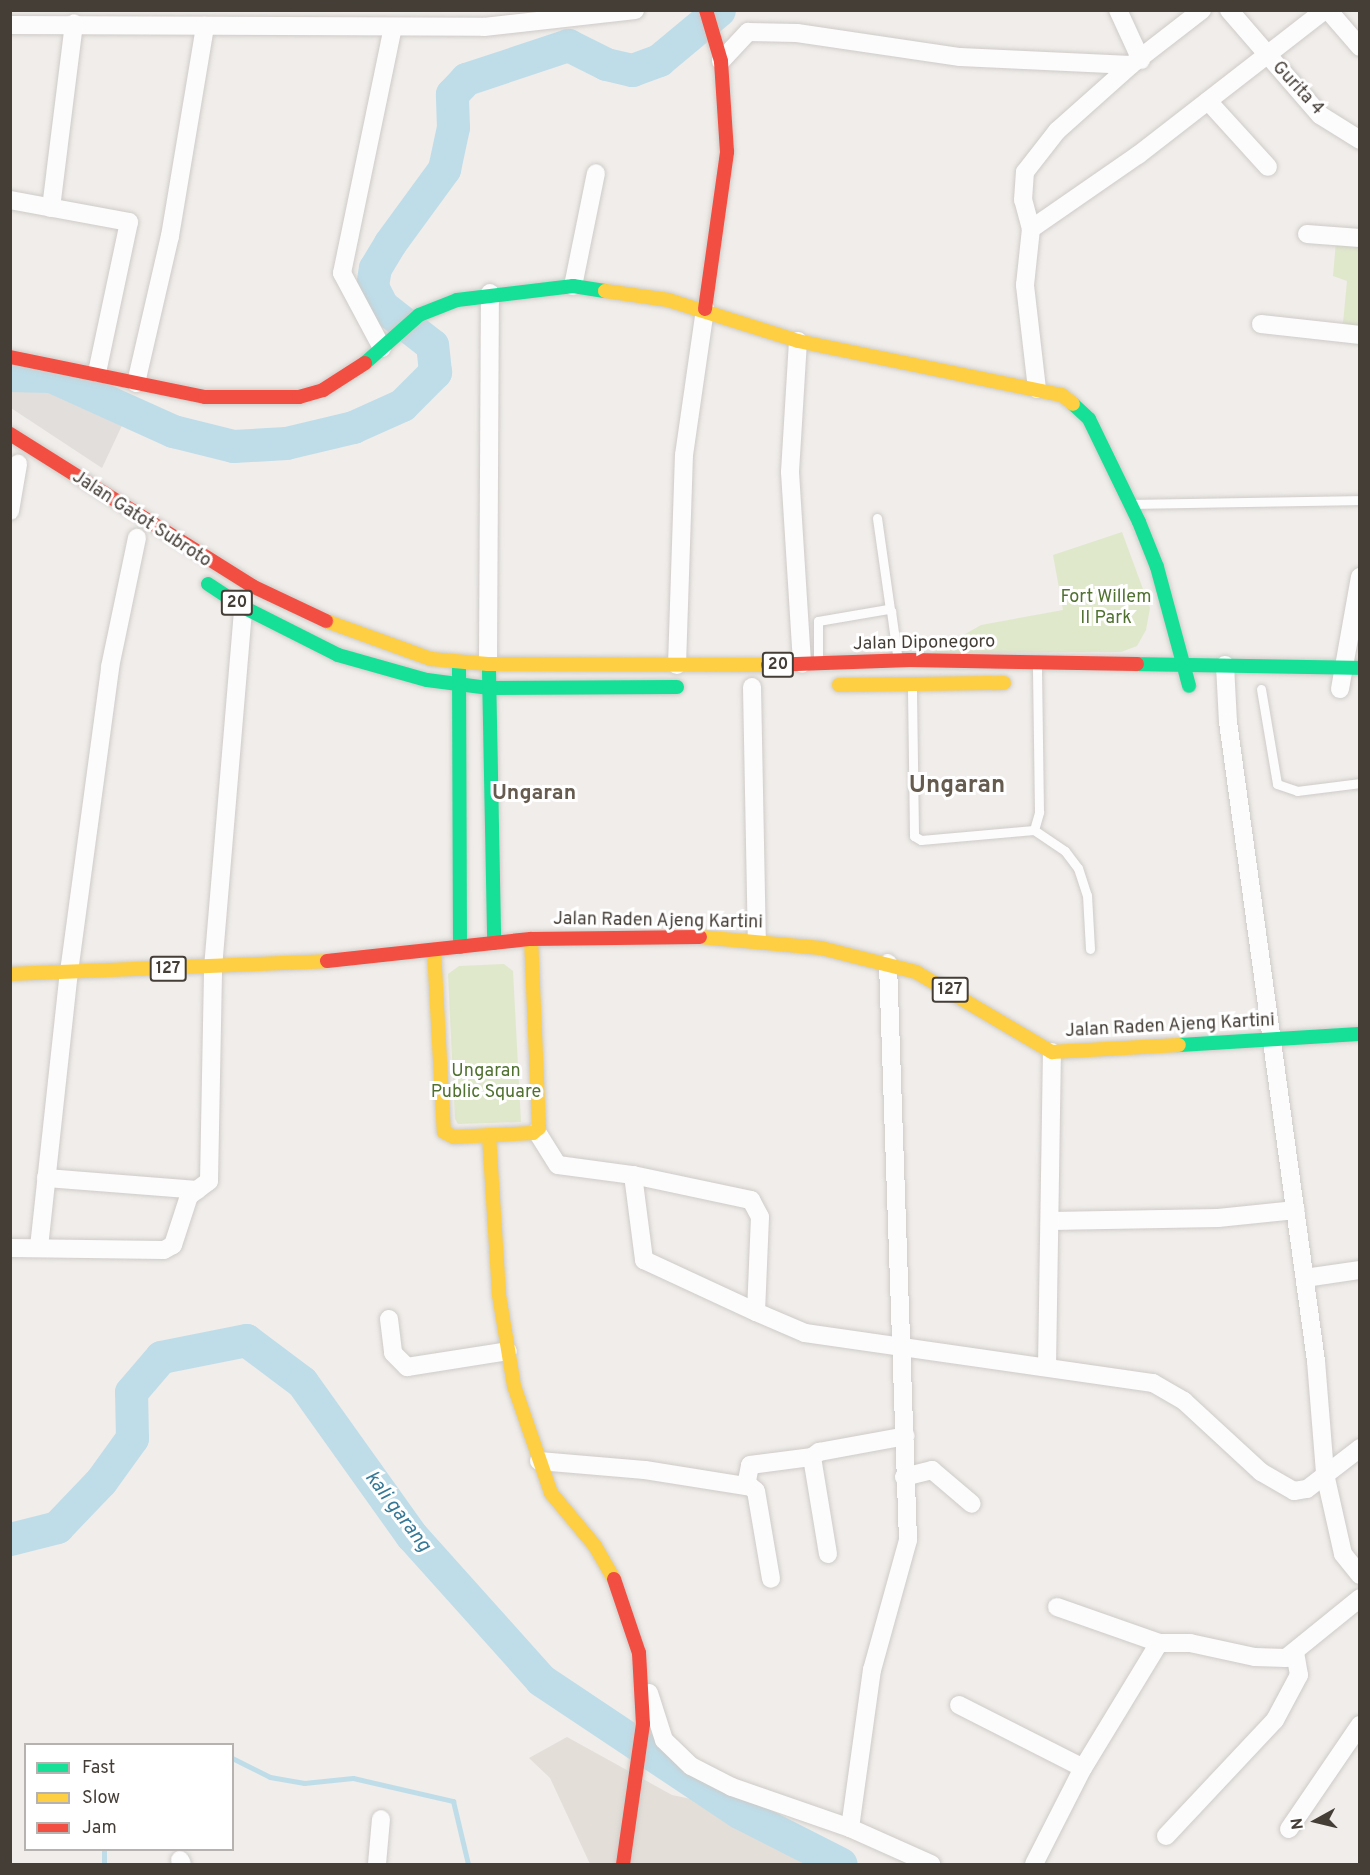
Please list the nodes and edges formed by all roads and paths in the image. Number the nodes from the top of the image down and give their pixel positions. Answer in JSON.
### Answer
{"nodes":[{"id":1,"x":635,"y":10,"type":"edge"},
{"id":2,"x":706,"y":10,"type":"edge"},
{"id":3,"x":1118,"y":10,"type":"edge"},
{"id":4,"x":1202,"y":10,"type":"edge"},
{"id":5,"x":1229,"y":10,"type":"edge"},
{"id":6,"x":1326,"y":10,"type":"edge"},
{"id":7,"x":49,"y":17,"type":"edge"},
{"id":8,"x":483,"y":19,"type":"edge"},
{"id":9,"x":74,"y":23,"type":"junction"},
{"id":10,"x":10,"y":25,"type":"edge"},
{"id":11,"x":205,"y":26,"type":"junction"},
{"id":12,"x":393,"y":27,"type":"junction"},
{"id":13,"x":1359,"y":47,"type":"edge"},
{"id":14,"x":1265,"y":55,"type":"junction"},
{"id":15,"x":721,"y":61,"type":"junction"},
{"id":16,"x":1136,"y":62,"type":"junction"},
{"id":17,"x":1208,"y":101,"type":"junction"},
{"id":18,"x":1359,"y":140,"type":"edge"},
{"id":19,"x":1268,"y":167,"type":"dead end"},
{"id":20,"x":596,"y":173,"type":"dead end"},
{"id":21,"x":10,"y":200,"type":"edge"},
{"id":22,"x":51,"y":208,"type":"junction"},
{"id":23,"x":1031,"y":229,"type":"junction"},
{"id":24,"x":1307,"y":234,"type":"dead end"},
{"id":25,"x":1359,"y":238,"type":"edge"},
{"id":26,"x":573,"y":286,"type":"junction"},
{"id":27,"x":490,"y":293,"type":"junction"},
{"id":28,"x":705,"y":309,"type":"junction"},
{"id":29,"x":1261,"y":324,"type":"dead end"},
{"id":30,"x":1359,"y":335,"type":"edge"},
{"id":31,"x":798,"y":341,"type":"junction"},
{"id":32,"x":387,"y":343,"type":"junction"},
{"id":33,"x":10,"y":357,"type":"edge"},
{"id":34,"x":97,"y":373,"type":"junction"},
{"id":35,"x":136,"y":383,"type":"junction"},
{"id":36,"x":1037,"y":389,"type":"junction"},
{"id":37,"x":10,"y":434,"type":"edge"},
{"id":38,"x":19,"y":464,"type":"edge"},
{"id":39,"x":1359,"y":500,"type":"edge"},
{"id":40,"x":1131,"y":504,"type":"junction"},
{"id":41,"x":10,"y":511,"type":"edge"},
{"id":42,"x":878,"y":518,"type":"dead end"},
{"id":43,"x":137,"y":538,"type":"dead end"},
{"id":44,"x":194,"y":576,"type":"dead end"},
{"id":45,"x":1359,"y":577,"type":"edge"},
{"id":46,"x":243,"y":607,"type":"junction"},
{"id":47,"x":890,"y":609,"type":"junction"},
{"id":48,"x":904,"y":661,"type":"junction"},
{"id":49,"x":1038,"y":662,"type":"junction"},
{"id":50,"x":459,"y":663,"type":"junction"},
{"id":51,"x":488,"y":664,"type":"junction"},
{"id":52,"x":810,"y":664,"type":"junction"},
{"id":53,"x":1184,"y":664,"type":"junction"},
{"id":54,"x":677,"y":665,"type":"junction"},
{"id":55,"x":1225,"y":666,"type":"junction"},
{"id":56,"x":1352,"y":668,"type":"edge"},
{"id":57,"x":1042,"y":683,"type":"junction"},
{"id":58,"x":829,"y":685,"type":"dead end"},
{"id":59,"x":911,"y":685,"type":"junction"},
{"id":60,"x":457,"y":686,"type":"junction"},
{"id":61,"x":752,"y":686,"type":"dead end"},
{"id":62,"x":1168,"y":686,"type":"dead end"},
{"id":63,"x":687,"y":687,"type":"dead end"},
{"id":64,"x":1207,"y":687,"type":"junction"},
{"id":65,"x":489,"y":688,"type":"junction"},
{"id":66,"x":1266,"y":689,"type":"joint"},
{"id":67,"x":1334,"y":689,"type":"joint"},
{"id":68,"x":1359,"y":690,"type":"edge"},
{"id":69,"x":1359,"y":783,"type":"edge"},
{"id":70,"x":490,"y":807,"type":"junction"},
{"id":71,"x":458,"y":808,"type":"junction"},
{"id":72,"x":1034,"y":830,"type":"junction"},
{"id":73,"x":531,"y":939,"type":"junction"},
{"id":74,"x":757,"y":939,"type":"junction"},
{"id":75,"x":494,"y":943,"type":"junction"},
{"id":76,"x":460,"y":947,"type":"junction"},
{"id":77,"x":1090,"y":949,"type":"dead end"},
{"id":78,"x":434,"y":950,"type":"junction"},
{"id":79,"x":888,"y":963,"type":"junction"},
{"id":80,"x":213,"y":968,"type":"junction"},
{"id":81,"x":69,"y":972,"type":"junction"},
{"id":82,"x":10,"y":974,"type":"edge"},
{"id":83,"x":1359,"y":1034,"type":"edge"},
{"id":84,"x":1270,"y":1038,"type":"junction"},
{"id":85,"x":1052,"y":1052,"type":"junction"},
{"id":86,"x":537,"y":1132,"type":"junction"},
{"id":87,"x":489,"y":1135,"type":"junction"},
{"id":88,"x":633,"y":1175,"type":"junction"},
{"id":89,"x":46,"y":1178,"type":"junction"},
{"id":90,"x":198,"y":1190,"type":"junction"},
{"id":91,"x":1296,"y":1210,"type":"junction"},
{"id":92,"x":1051,"y":1221,"type":"junction"},
{"id":93,"x":39,"y":1247,"type":"junction"},
{"id":94,"x":10,"y":1248,"type":"edge"},
{"id":95,"x":1359,"y":1270,"type":"edge"},
{"id":96,"x":1305,"y":1278,"type":"junction"},
{"id":97,"x":756,"y":1312,"type":"junction"},
{"id":98,"x":389,"y":1319,"type":"dead end"},
{"id":99,"x":899,"y":1347,"type":"junction"},
{"id":100,"x":508,"y":1351,"type":"junction"},
{"id":101,"x":1047,"y":1367,"type":"junction"},
{"id":102,"x":906,"y":1436,"type":"junction"},
{"id":103,"x":1359,"y":1448,"type":"edge"},
{"id":104,"x":812,"y":1457,"type":"junction"},
{"id":105,"x":539,"y":1461,"type":"junction"},
{"id":106,"x":1325,"y":1474,"type":"junction"},
{"id":107,"x":904,"y":1478,"type":"junction"},
{"id":108,"x":746,"y":1486,"type":"junction"},
{"id":109,"x":972,"y":1504,"type":"dead end"},
{"id":110,"x":828,"y":1554,"type":"dead end"},
{"id":111,"x":1359,"y":1575,"type":"edge"},
{"id":112,"x":771,"y":1579,"type":"dead end"},
{"id":113,"x":1359,"y":1599,"type":"edge"},
{"id":114,"x":1057,"y":1607,"type":"dead end"},
{"id":115,"x":1159,"y":1643,"type":"junction"},
{"id":116,"x":639,"y":1653,"type":"junction"},
{"id":117,"x":1295,"y":1653,"type":"junction"},
{"id":118,"x":959,"y":1705,"type":"dead end"},
{"id":119,"x":1359,"y":1725,"type":"edge"},
{"id":120,"x":1083,"y":1768,"type":"junction"},
{"id":121,"x":381,"y":1819,"type":"dead end"},
{"id":122,"x":850,"y":1828,"type":"junction"},
{"id":123,"x":1289,"y":1829,"type":"dead end"},
{"id":124,"x":1166,"y":1836,"type":"dead end"},
{"id":125,"x":377,"y":1864,"type":"edge"},
{"id":126,"x":623,"y":1864,"type":"edge"},
{"id":127,"x":932,"y":1864,"type":"edge"},
{"id":128,"x":1034,"y":1864,"type":"edge"}],
"edges":[{"from":1,"to":8,"type":"street"},
{"from":2,"to":15,"type":"main road"},
{"from":3,"to":16,"type":"street"},
{"from":4,"to":16,"type":"street"},
{"from":5,"to":14,"type":"street","name":"Gurita 4"},
{"from":6,"to":13,"type":"street"},
{"from":6,"to":14,"type":"street"},
{"from":7,"to":9,"type":"street"},
{"from":7,"to":10,"type":"street"},
{"from":8,"to":12,"type":"street"},
{"from":9,"to":11,"type":"street"},
{"from":9,"to":22,"type":"street"},
{"from":11,"to":12,"type":"street"},
{"from":11,"to":35,"type":"street"},
{"from":12,"to":32,"type":"street"},
{"from":14,"to":17,"type":"street"},
{"from":14,"to":18,"type":"street","name":"Gurita 4"},
{"from":15,"to":16,"type":"street"},
{"from":15,"to":28,"type":"main road"},
{"from":16,"to":23,"type":"street"},
{"from":17,"to":19,"type":"street"},
{"from":17,"to":23,"type":"street"},
{"from":20,"to":26,"type":"street"},
{"from":21,"to":22,"type":"street"},
{"from":22,"to":34,"type":"street"},
{"from":23,"to":36,"type":"street"},
{"from":24,"to":25,"type":"street"},
{"from":26,"to":27,"type":"main road"},
{"from":26,"to":28,"type":"main road"},
{"from":27,"to":32,"type":"main road"},
{"from":27,"to":51,"type":"street"},
{"from":28,"to":31,"type":"main road"},
{"from":28,"to":54,"type":"street"},
{"from":29,"to":30,"type":"street"},
{"from":31,"to":36,"type":"main road"},
{"from":31,"to":52,"type":"street"},
{"from":32,"to":35,"type":"main road"},
{"from":33,"to":34,"type":"main road"},
{"from":34,"to":35,"type":"main road"},
{"from":36,"to":40,"type":"main road"},
{"from":37,"to":50,"type":"main road","name":"Jalan Gatot Subroto","number":"20"},
{"from":38,"to":41,"type":"street"},
{"from":39,"to":40,"type":"lane"},
{"from":40,"to":53,"type":"main road"},
{"from":42,"to":47,"type":"lane"},
{"from":43,"to":81,"type":"street"},
{"from":44,"to":46,"type":"main road","name":"Jalan Gatot Subroto","number":"20"},
{"from":45,"to":56,"type":"street"},
{"from":46,"to":60,"type":"main road","name":"Jalan Gatot Subroto","number":"20"},
{"from":46,"to":80,"type":"street"},
{"from":47,"to":48,"type":"lane"},
{"from":47,"to":52,"type":"lane"},
{"from":48,"to":49,"type":"main road","name":"Jalan Diponegoro","number":"20"},
{"from":48,"to":52,"type":"main road","name":"Jalan Diponegoro","number":"20"},
{"from":48,"to":59,"type":"lane"},
{"from":49,"to":53,"type":"main road","name":"Jalan Diponegoro","number":"20"},
{"from":49,"to":57,"type":"lane"},
{"from":50,"to":51,"type":"main road","name":"Jalan Gatot Subroto","number":"20"},
{"from":50,"to":60,"type":"main road"},
{"from":51,"to":54,"type":"main road","name":"Jalan Diponegoro","number":"20"},
{"from":51,"to":65,"type":"main road"},
{"from":52,"to":54,"type":"main road","name":"Jalan Diponegoro","number":"20"},
{"from":53,"to":55,"type":"main road","name":"Jalan Diponegoro","number":"20"},
{"from":53,"to":64,"type":"main road"},
{"from":55,"to":56,"type":"main road","name":"Jalan Diponegoro","number":"20"},
{"from":55,"to":64,"type":"street"},
{"from":56,"to":67,"type":"street"},
{"from":57,"to":59,"type":"main road"},
{"from":57,"to":72,"type":"lane"},
{"from":58,"to":59,"type":"main road"},
{"from":59,"to":72,"type":"lane"},
{"from":60,"to":65,"type":"main road","name":"Jalan Gatot Subroto","number":"20"},
{"from":60,"to":71,"type":"main road"},
{"from":61,"to":74,"type":"street"},
{"from":62,"to":64,"type":"main road"},
{"from":63,"to":65,"type":"main road","number":"20"},
{"from":64,"to":66,"type":"main road"},
{"from":64,"to":84,"type":"street"},
{"from":65,"to":70,"type":"main road"},
{"from":66,"to":69,"type":"lane"},
{"from":67,"to":68,"type":"main road"},
{"from":70,"to":71,"type":"main road"},
{"from":70,"to":75,"type":"main road"},
{"from":71,"to":76,"type":"main road"},
{"from":72,"to":77,"type":"lane"},
{"from":73,"to":74,"type":"main road","name":"Jalan Raden Ajeng Kartini","number":"127"},
{"from":73,"to":75,"type":"main road","name":"Jalan Raden Ajeng Kartini","number":"127"},
{"from":73,"to":86,"type":"main road"},
{"from":74,"to":79,"type":"main road","name":"Jalan Raden Ajeng Kartini","number":"127"},
{"from":75,"to":76,"type":"main road","name":"Jalan Raden Ajeng Kartini","number":"127"},
{"from":76,"to":78,"type":"main road","name":"Jalan Raden Ajeng Kartini","number":"127"},
{"from":78,"to":80,"type":"main road","number":"127"},
{"from":78,"to":87,"type":"main road"},
{"from":79,"to":85,"type":"main road","name":"Jalan Raden Ajeng Kartini","number":"127"},
{"from":79,"to":99,"type":"street"},
{"from":80,"to":81,"type":"main road","number":"127"},
{"from":80,"to":90,"type":"street"},
{"from":81,"to":82,"type":"main road","number":"127"},
{"from":81,"to":89,"type":"street"},
{"from":83,"to":84,"type":"main road","name":"Jalan Raden Ajeng Kartini"},
{"from":84,"to":85,"type":"main road","name":"Jalan Raden Ajeng Kartini"},
{"from":84,"to":91,"type":"street"},
{"from":85,"to":92,"type":"street"},
{"from":86,"to":87,"type":"main road"},
{"from":86,"to":88,"type":"street"},
{"from":87,"to":100,"type":"main road"},
{"from":88,"to":97,"type":"street"},
{"from":88,"to":97,"type":"street"},
{"from":89,"to":90,"type":"street"},
{"from":89,"to":93,"type":"street"},
{"from":90,"to":93,"type":"street"},
{"from":91,"to":92,"type":"street"},
{"from":91,"to":96,"type":"street"},
{"from":92,"to":101,"type":"street"},
{"from":93,"to":94,"type":"street"},
{"from":95,"to":96,"type":"street"},
{"from":96,"to":106,"type":"street"},
{"from":97,"to":99,"type":"street"},
{"from":98,"to":100,"type":"street"},
{"from":99,"to":101,"type":"street"},
{"from":99,"to":102,"type":"street"},
{"from":100,"to":105,"type":"main road"},
{"from":101,"to":106,"type":"street"},
{"from":102,"to":104,"type":"street"},
{"from":102,"to":107,"type":"street"},
{"from":103,"to":106,"type":"street"},
{"from":104,"to":108,"type":"street"},
{"from":104,"to":110,"type":"street"},
{"from":105,"to":108,"type":"street"},
{"from":105,"to":116,"type":"main road"},
{"from":106,"to":111,"type":"street"},
{"from":107,"to":109,"type":"street"},
{"from":107,"to":122,"type":"street"},
{"from":108,"to":112,"type":"street"},
{"from":113,"to":117,"type":"street"},
{"from":114,"to":115,"type":"street"},
{"from":115,"to":117,"type":"street"},
{"from":115,"to":120,"type":"street"},
{"from":116,"to":122,"type":"street"},
{"from":116,"to":126,"type":"main road"},
{"from":117,"to":124,"type":"street"},
{"from":118,"to":120,"type":"street"},
{"from":119,"to":123,"type":"street"},
{"from":120,"to":128,"type":"street"},
{"from":121,"to":125,"type":"street"},
{"from":122,"to":127,"type":"street"}]}
